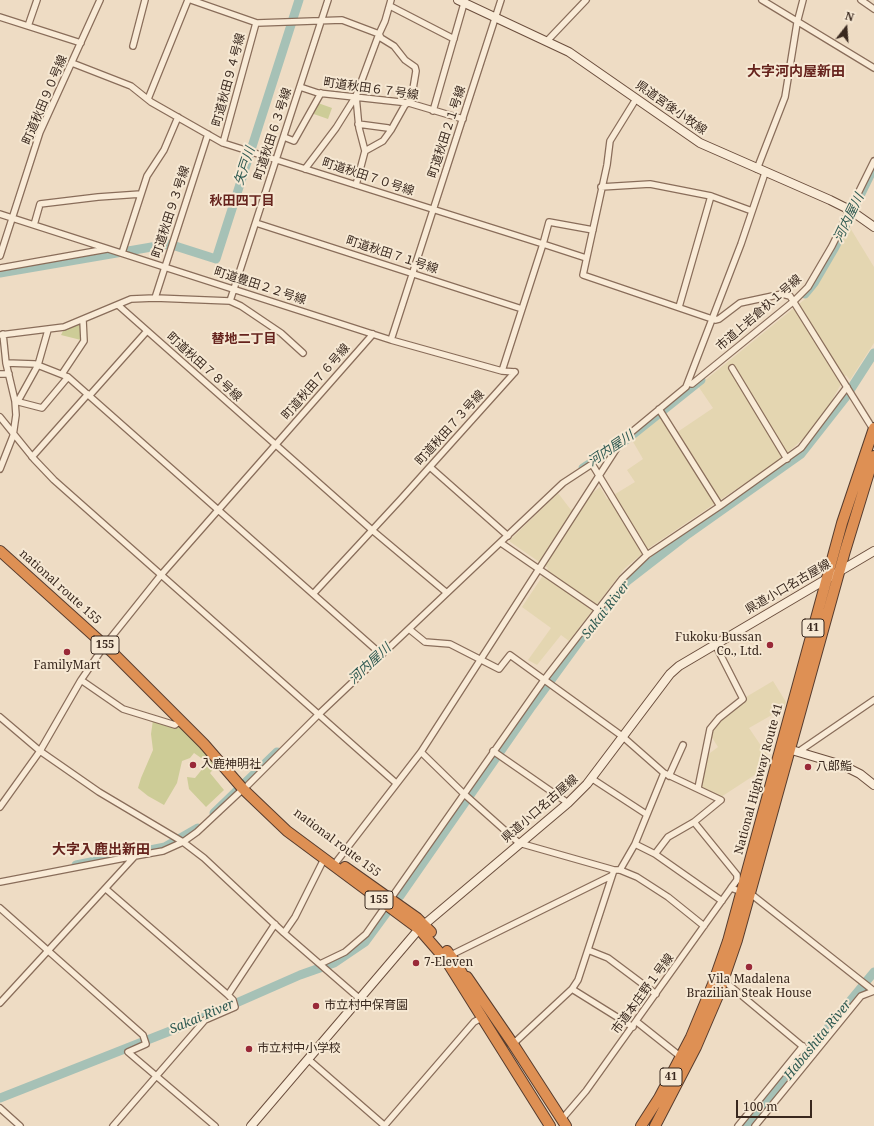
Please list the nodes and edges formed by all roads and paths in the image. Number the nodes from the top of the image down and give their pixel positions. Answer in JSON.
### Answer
{"nodes":[{"id":1,"x":37,"y":0,"type":"edge"},
{"id":2,"x":100,"y":0,"type":"edge"},
{"id":3,"x":145,"y":0,"type":"edge"},
{"id":4,"x":190,"y":0,"type":"edge"},
{"id":5,"x":328,"y":0,"type":"edge"},
{"id":6,"x":501,"y":0,"type":"edge"},
{"id":7,"x":586,"y":0,"type":"edge"},
{"id":8,"x":762,"y":0,"type":"edge"},
{"id":9,"x":803,"y":0,"type":"edge"},
{"id":10,"x":861,"y":0,"type":"edge"},
{"id":11,"x":462,"y":1,"type":"edge"},
{"id":12,"x":390,"y":3,"type":"edge"},
{"id":13,"x":874,"y":9,"type":"edge"},
{"id":14,"x":0,"y":17,"type":"edge"},
{"id":15,"x":495,"y":17,"type":"junction"},
{"id":16,"x":321,"y":20,"type":"junction"},
{"id":17,"x":256,"y":23,"type":"junction"},
{"id":18,"x":797,"y":23,"type":"junction"},
{"id":19,"x":28,"y":26,"type":"junction"},
{"id":20,"x":378,"y":34,"type":"junction"},
{"id":21,"x":454,"y":39,"type":"junction"},
{"id":22,"x":547,"y":41,"type":"junction"},
{"id":23,"x":81,"y":43,"type":"junction"},
{"id":24,"x":133,"y":46,"type":"dead end"},
{"id":25,"x":72,"y":63,"type":"junction"},
{"id":26,"x":874,"y":68,"type":"edge"},
{"id":27,"x":300,"y":87,"type":"junction"},
{"id":28,"x":321,"y":93,"type":"junction"},
{"id":29,"x":356,"y":96,"type":"junction"},
{"id":30,"x":148,"y":99,"type":"junction"},
{"id":31,"x":636,"y":99,"type":"junction"},
{"id":32,"x":409,"y":103,"type":"junction"},
{"id":33,"x":433,"y":111,"type":"junction"},
{"id":34,"x":178,"y":117,"type":"junction"},
{"id":35,"x":463,"y":119,"type":"junction"},
{"id":36,"x":358,"y":124,"type":"junction"},
{"id":37,"x":391,"y":130,"type":"junction"},
{"id":38,"x":208,"y":134,"type":"junction"},
{"id":39,"x":284,"y":138,"type":"junction"},
{"id":40,"x":224,"y":143,"type":"junction"},
{"id":41,"x":365,"y":151,"type":"junction"},
{"id":42,"x":276,"y":160,"type":"junction"},
{"id":43,"x":874,"y":161,"type":"edge"},
{"id":44,"x":305,"y":169,"type":"junction"},
{"id":45,"x":757,"y":169,"type":"junction"},
{"id":46,"x":766,"y":173,"type":"junction"},
{"id":47,"x":356,"y":185,"type":"junction"},
{"id":48,"x":602,"y":187,"type":"junction"},
{"id":49,"x":141,"y":194,"type":"junction"},
{"id":50,"x":711,"y":196,"type":"junction"},
{"id":51,"x":433,"y":210,"type":"junction"},
{"id":52,"x":850,"y":210,"type":"junction"},
{"id":53,"x":752,"y":211,"type":"junction"},
{"id":54,"x":0,"y":214,"type":"edge"},
{"id":55,"x":12,"y":218,"type":"junction"},
{"id":56,"x":255,"y":224,"type":"junction"},
{"id":57,"x":34,"y":225,"type":"junction"},
{"id":58,"x":874,"y":227,"type":"edge"},
{"id":59,"x":593,"y":230,"type":"junction"},
{"id":60,"x":543,"y":244,"type":"junction"},
{"id":61,"x":107,"y":249,"type":"junction"},
{"id":62,"x":122,"y":253,"type":"junction"},
{"id":63,"x":0,"y":256,"type":"edge"},
{"id":64,"x":586,"y":258,"type":"junction"},
{"id":65,"x":165,"y":267,"type":"junction"},
{"id":66,"x":0,"y":268,"type":"edge"},
{"id":67,"x":412,"y":275,"type":"junction"},
{"id":68,"x":234,"y":289,"type":"junction"},
{"id":69,"x":155,"y":298,"type":"junction"},
{"id":70,"x":230,"y":301,"type":"junction"},
{"id":71,"x":794,"y":301,"type":"junction"},
{"id":72,"x":118,"y":305,"type":"junction"},
{"id":73,"x":679,"y":307,"type":"junction"},
{"id":74,"x":522,"y":310,"type":"junction"},
{"id":75,"x":712,"y":319,"type":"junction"},
{"id":76,"x":83,"y":320,"type":"junction"},
{"id":77,"x":48,"y":330,"type":"junction"},
{"id":78,"x":147,"y":331,"type":"junction"},
{"id":79,"x":373,"y":334,"type":"junction"},
{"id":80,"x":2,"y":335,"type":"edge"},
{"id":81,"x":391,"y":340,"type":"junction"},
{"id":82,"x":303,"y":353,"type":"dead end"},
{"id":83,"x":6,"y":363,"type":"junction"},
{"id":84,"x":38,"y":365,"type":"junction"},
{"id":85,"x":732,"y":368,"type":"dead end"},
{"id":86,"x":502,"y":371,"type":"junction"},
{"id":87,"x":515,"y":372,"type":"joint"},
{"id":88,"x":0,"y":374,"type":"edge"},
{"id":89,"x":9,"y":374,"type":"junction"},
{"id":90,"x":65,"y":375,"type":"junction"},
{"id":91,"x":688,"y":383,"type":"junction"},
{"id":92,"x":847,"y":387,"type":"junction"},
{"id":93,"x":89,"y":395,"type":"junction"},
{"id":94,"x":17,"y":401,"type":"junction"},
{"id":95,"x":659,"y":409,"type":"junction"},
{"id":96,"x":0,"y":418,"type":"edge"},
{"id":97,"x":874,"y":428,"type":"edge"},
{"id":98,"x":13,"y":433,"type":"junction"},
{"id":99,"x":276,"y":445,"type":"junction"},
{"id":100,"x":874,"y":456,"type":"edge"},
{"id":101,"x":33,"y":458,"type":"junction"},
{"id":102,"x":787,"y":459,"type":"junction"},
{"id":103,"x":430,"y":467,"type":"junction"},
{"id":104,"x":0,"y":469,"type":"edge"},
{"id":105,"x":599,"y":477,"type":"junction"},
{"id":106,"x":720,"y":506,"type":"junction"},
{"id":107,"x":219,"y":509,"type":"junction"},
{"id":108,"x":372,"y":530,"type":"junction"},
{"id":109,"x":508,"y":536,"type":"junction"},
{"id":110,"x":501,"y":542,"type":"junction"},
{"id":111,"x":0,"y":551,"type":"edge"},
{"id":112,"x":874,"y":551,"type":"edge"},
{"id":113,"x":647,"y":555,"type":"junction"},
{"id":114,"x":538,"y":570,"type":"junction"},
{"id":115,"x":840,"y":570,"type":"junction"},
{"id":116,"x":161,"y":575,"type":"junction"},
{"id":117,"x":827,"y":578,"type":"junction"},
{"id":118,"x":314,"y":593,"type":"junction"},
{"id":119,"x":446,"y":593,"type":"junction"},
{"id":120,"x":597,"y":609,"type":"junction"},
{"id":121,"x":409,"y":629,"type":"junction"},
{"id":122,"x":715,"y":644,"type":"junction"},
{"id":123,"x":105,"y":645,"type":"junction"},
{"id":124,"x":382,"y":654,"type":"junction"},
{"id":125,"x":482,"y":659,"type":"junction"},
{"id":126,"x":81,"y":680,"type":"junction"},
{"id":127,"x":546,"y":682,"type":"junction"},
{"id":128,"x":874,"y":700,"type":"edge"},
{"id":129,"x":318,"y":714,"type":"junction"},
{"id":130,"x":0,"y":717,"type":"edge"},
{"id":131,"x":181,"y":720,"type":"junction"},
{"id":132,"x":622,"y":736,"type":"junction"},
{"id":133,"x":683,"y":745,"type":"dead end"},
{"id":134,"x":790,"y":749,"type":"junction"},
{"id":135,"x":40,"y":751,"type":"junction"},
{"id":136,"x":493,"y":751,"type":"junction"},
{"id":137,"x":422,"y":752,"type":"junction"},
{"id":138,"x":666,"y":774,"type":"junction"},
{"id":139,"x":591,"y":778,"type":"junction"},
{"id":140,"x":396,"y":783,"type":"junction"},
{"id":141,"x":874,"y":784,"type":"edge"},
{"id":142,"x":246,"y":787,"type":"junction"},
{"id":143,"x":698,"y":788,"type":"junction"},
{"id":144,"x":463,"y":793,"type":"junction"},
{"id":145,"x":568,"y":803,"type":"junction"},
{"id":146,"x":0,"y":807,"type":"edge"},
{"id":147,"x":646,"y":814,"type":"junction"},
{"id":148,"x":694,"y":822,"type":"junction"},
{"id":149,"x":183,"y":842,"type":"junction"},
{"id":150,"x":519,"y":843,"type":"junction"},
{"id":151,"x":635,"y":844,"type":"junction"},
{"id":152,"x":655,"y":854,"type":"junction"},
{"id":153,"x":135,"y":856,"type":"junction"},
{"id":154,"x":324,"y":859,"type":"junction"},
{"id":155,"x":337,"y":861,"type":"junction"},
{"id":156,"x":615,"y":872,"type":"junction"},
{"id":157,"x":0,"y":882,"type":"edge"},
{"id":158,"x":731,"y":888,"type":"junction"},
{"id":159,"x":106,"y":889,"type":"junction"},
{"id":160,"x":747,"y":893,"type":"junction"},
{"id":161,"x":722,"y":901,"type":"junction"},
{"id":162,"x":388,"y":902,"type":"junction"},
{"id":163,"x":0,"y":908,"type":"edge"},
{"id":164,"x":274,"y":924,"type":"junction"},
{"id":165,"x":704,"y":926,"type":"junction"},
{"id":166,"x":421,"y":927,"type":"junction"},
{"id":167,"x":284,"y":933,"type":"junction"},
{"id":168,"x":48,"y":950,"type":"junction"},
{"id":169,"x":588,"y":950,"type":"junction"},
{"id":170,"x":450,"y":955,"type":"junction"},
{"id":171,"x":320,"y":964,"type":"junction"},
{"id":172,"x":458,"y":966,"type":"junction"},
{"id":173,"x":723,"y":980,"type":"junction"},
{"id":174,"x":572,"y":989,"type":"junction"},
{"id":175,"x":874,"y":991,"type":"edge"},
{"id":176,"x":656,"y":994,"type":"junction"},
{"id":177,"x":228,"y":995,"type":"junction"},
{"id":178,"x":360,"y":999,"type":"junction"},
{"id":179,"x":0,"y":1003,"type":"edge"},
{"id":180,"x":481,"y":1018,"type":"junction"},
{"id":181,"x":637,"y":1022,"type":"junction"},
{"id":182,"x":633,"y":1027,"type":"junction"},
{"id":183,"x":490,"y":1033,"type":"junction"},
{"id":184,"x":513,"y":1044,"type":"junction"},
{"id":185,"x":803,"y":1046,"type":"junction"},
{"id":186,"x":813,"y":1055,"type":"junction"},
{"id":187,"x":508,"y":1057,"type":"junction"},
{"id":188,"x":681,"y":1057,"type":"junction"},
{"id":189,"x":308,"y":1059,"type":"junction"},
{"id":190,"x":158,"y":1076,"type":"junction"},
{"id":191,"x":0,"y":1108,"type":"edge"},
{"id":192,"x":561,"y":1124,"type":"edge"},
{"id":193,"x":253,"y":1125,"type":"edge"},
{"id":194,"x":20,"y":1126,"type":"edge"},
{"id":195,"x":113,"y":1126,"type":"edge"},
{"id":196,"x":215,"y":1126,"type":"edge"},
{"id":197,"x":385,"y":1126,"type":"edge"},
{"id":198,"x":545,"y":1126,"type":"edge"},
{"id":199,"x":550,"y":1126,"type":"edge"},
{"id":200,"x":641,"y":1126,"type":"edge"},
{"id":201,"x":655,"y":1126,"type":"edge"},
{"id":202,"x":738,"y":1126,"type":"edge"},
{"id":203,"x":755,"y":1126,"type":"edge"}],
"edges":[{"from":1,"to":19,"type":"street"},
{"from":2,"to":23,"type":"street","name":"町道秋田９０号線"},
{"from":3,"to":24,"type":"street"},
{"from":4,"to":17,"type":"street"},
{"from":4,"to":30,"type":"street"},
{"from":5,"to":16,"type":"street","name":"町道秋田６３号線"},
{"from":6,"to":15,"type":"street","name":"町道秋田２１号線"},
{"from":7,"to":22,"type":"street"},
{"from":8,"to":18,"type":"street"},
{"from":9,"to":18,"type":"street"},
{"from":10,"to":13,"type":"street"},
{"from":11,"to":15,"type":"main road","name":"県道宮後小牧線"},
{"from":11,"to":21,"type":"street"},
{"from":12,"to":20,"type":"street"},
{"from":12,"to":21,"type":"street"},
{"from":14,"to":19,"type":"street"},
{"from":15,"to":22,"type":"main road","name":"県道宮後小牧線"},
{"from":15,"to":35,"type":"street","name":"町道秋田２１号線"},
{"from":16,"to":17,"type":"street"},
{"from":16,"to":20,"type":"street"},
{"from":16,"to":27,"type":"street","name":"町道秋田６３号線"},
{"from":17,"to":40,"type":"street","name":"町道秋田９４号線"},
{"from":18,"to":26,"type":"street"},
{"from":18,"to":45,"type":"street"},
{"from":19,"to":23,"type":"street"},
{"from":20,"to":29,"type":"street"},
{"from":20,"to":32,"type":"street"},
{"from":21,"to":33,"type":"street"},
{"from":22,"to":31,"type":"main road","name":"県道宮後小牧線"},
{"from":23,"to":25,"type":"street","name":"町道秋田９０号線"},
{"from":25,"to":30,"type":"street","name":"町道秋田７０号線"},
{"from":25,"to":55,"type":"street","name":"町道秋田９０号線"},
{"from":27,"to":28,"type":"street","name":"町道秋田６７号線"},
{"from":27,"to":39,"type":"street","name":"町道秋田６３号線"},
{"from":28,"to":29,"type":"street","name":"町道秋田６７号線"},
{"from":28,"to":39,"type":"street"},
{"from":29,"to":32,"type":"street","name":"町道秋田６７号線"},
{"from":29,"to":36,"type":"street"},
{"from":29,"to":44,"type":"street"},
{"from":30,"to":34,"type":"street","name":"町道秋田７０号線"},
{"from":31,"to":45,"type":"main road","name":"県道宮後小牧線"},
{"from":31,"to":48,"type":"street"},
{"from":32,"to":33,"type":"street","name":"町道秋田６７号線"},
{"from":32,"to":37,"type":"street"},
{"from":33,"to":35,"type":"street","name":"町道秋田６７号線"},
{"from":34,"to":38,"type":"street","name":"町道秋田７０号線"},
{"from":34,"to":49,"type":"street"},
{"from":35,"to":51,"type":"street","name":"町道秋田２１号線"},
{"from":36,"to":37,"type":"street"},
{"from":36,"to":41,"type":"street"},
{"from":37,"to":41,"type":"street"},
{"from":38,"to":40,"type":"street","name":"町道秋田７０号線"},
{"from":38,"to":65,"type":"street","name":"町道秋田９３号線"},
{"from":39,"to":42,"type":"street","name":"町道秋田６３号線"},
{"from":40,"to":42,"type":"street","name":"町道秋田７０号線"},
{"from":41,"to":47,"type":"street"},
{"from":42,"to":44,"type":"street","name":"町道秋田７０号線"},
{"from":42,"to":56,"type":"street","name":"町道秋田６３号線"},
{"from":43,"to":52,"type":"street","name":"市道上岩倉杁１号線"},
{"from":44,"to":47,"type":"street","name":"町道秋田７０号線"},
{"from":45,"to":46,"type":"main road","name":"県道宮後小牧線"},
{"from":46,"to":52,"type":"main road","name":"県道宮後小牧線"},
{"from":46,"to":53,"type":"street"},
{"from":47,"to":51,"type":"street","name":"町道秋田７０号線"},
{"from":48,"to":50,"type":"street"},
{"from":48,"to":59,"type":"street"},
{"from":49,"to":57,"type":"street"},
{"from":49,"to":62,"type":"street"},
{"from":50,"to":53,"type":"street"},
{"from":50,"to":73,"type":"street"},
{"from":51,"to":60,"type":"street","name":"町道秋田７０号線"},
{"from":51,"to":67,"type":"street","name":"町道秋田２１号線"},
{"from":52,"to":58,"type":"main road","name":"県道宮後小牧線"},
{"from":52,"to":71,"type":"street","name":"市道上岩倉杁１号線"},
{"from":53,"to":75,"type":"street"},
{"from":54,"to":55,"type":"street","name":"町道豊田２２号線"},
{"from":55,"to":57,"type":"street","name":"町道豊田２２号線"},
{"from":55,"to":63,"type":"street","name":"町道秋田９０号線"},
{"from":56,"to":67,"type":"street","name":"町道秋田７１号線"},
{"from":56,"to":68,"type":"street","name":"町道秋田６３号線"},
{"from":57,"to":61,"type":"street","name":"町道豊田２２号線"},
{"from":59,"to":60,"type":"street"},
{"from":59,"to":64,"type":"street"},
{"from":60,"to":64,"type":"street","name":"町道秋田７０号線"},
{"from":60,"to":74,"type":"street"},
{"from":61,"to":62,"type":"street","name":"町道豊田２２号線"},
{"from":61,"to":66,"type":"street"},
{"from":62,"to":65,"type":"street","name":"町道豊田２２号線"},
{"from":64,"to":73,"type":"street"},
{"from":65,"to":68,"type":"street","name":"町道豊田２２号線"},
{"from":65,"to":69,"type":"street","name":"町道秋田９３号線"},
{"from":67,"to":74,"type":"street","name":"町道秋田７１号線"},
{"from":67,"to":81,"type":"street","name":"町道秋田２１号線"},
{"from":68,"to":70,"type":"street","name":"町道秋田６３号線"},
{"from":68,"to":79,"type":"street","name":"町道豊田２２号線"},
{"from":69,"to":70,"type":"street"},
{"from":69,"to":72,"type":"street"},
{"from":70,"to":82,"type":"street"},
{"from":71,"to":75,"type":"street"},
{"from":71,"to":91,"type":"street","name":"市道上岩倉杁１号線"},
{"from":71,"to":92,"type":"street"},
{"from":72,"to":76,"type":"street"},
{"from":72,"to":78,"type":"street","name":"町道秋田７８号線"},
{"from":73,"to":75,"type":"street"},
{"from":74,"to":86,"type":"street"},
{"from":75,"to":91,"type":"street"},
{"from":76,"to":77,"type":"street"},
{"from":76,"to":90,"type":"street"},
{"from":77,"to":80,"type":"street"},
{"from":77,"to":84,"type":"street"},
{"from":78,"to":93,"type":"street"},
{"from":78,"to":99,"type":"street","name":"町道秋田７８号線"},
{"from":79,"to":81,"type":"street","name":"町道豊田２２号線"},
{"from":79,"to":99,"type":"street","name":"町道秋田７６号線"},
{"from":80,"to":83,"type":"street"},
{"from":81,"to":86,"type":"street","name":"町道豊田２２号線"},
{"from":83,"to":84,"type":"street"},
{"from":83,"to":89,"type":"street"},
{"from":84,"to":90,"type":"street"},
{"from":84,"to":94,"type":"street"},
{"from":85,"to":102,"type":"street"},
{"from":86,"to":87,"type":"street","name":"町道豊田２２号線"},
{"from":87,"to":103,"type":"street","name":"町道秋田７３号線"},
{"from":88,"to":89,"type":"street"},
{"from":89,"to":94,"type":"street"},
{"from":90,"to":93,"type":"street"},
{"from":90,"to":94,"type":"street"},
{"from":91,"to":95,"type":"street"},
{"from":92,"to":97,"type":"street"},
{"from":92,"to":102,"type":"street"},
{"from":93,"to":101,"type":"street"},
{"from":93,"to":107,"type":"street"},
{"from":94,"to":98,"type":"street"},
{"from":95,"to":105,"type":"street"},
{"from":95,"to":106,"type":"street"},
{"from":96,"to":98,"type":"street"},
{"from":97,"to":117,"type":"highway","name":"National Highway Route 41","number":"41"},
{"from":98,"to":101,"type":"street"},
{"from":98,"to":104,"type":"street"},
{"from":99,"to":107,"type":"street","name":"町道秋田７６号線"},
{"from":99,"to":108,"type":"street","name":"町道秋田７８号線"},
{"from":100,"to":115,"type":"highway","name":"National Highway Route 41","number":"41"},
{"from":101,"to":116,"type":"street"},
{"from":102,"to":106,"type":"street"},
{"from":103,"to":108,"type":"street","name":"町道秋田７３号線"},
{"from":103,"to":109,"type":"street"},
{"from":105,"to":109,"type":"street"},
{"from":105,"to":113,"type":"street"},
{"from":105,"to":114,"type":"street"},
{"from":106,"to":113,"type":"street"},
{"from":107,"to":116,"type":"street","name":"町道秋田７６号線"},
{"from":107,"to":118,"type":"street"},
{"from":108,"to":118,"type":"street","name":"町道秋田７３号線"},
{"from":108,"to":119,"type":"street","name":"町道秋田７８号線"},
{"from":109,"to":110,"type":"street"},
{"from":110,"to":114,"type":"street"},
{"from":110,"to":119,"type":"street"},
{"from":111,"to":123,"type":"highway","name":"national route 155","number":"155"},
{"from":112,"to":115,"type":"main road","name":"県道小口名古屋線"},
{"from":113,"to":120,"type":"street"},
{"from":114,"to":120,"type":"street"},
{"from":114,"to":125,"type":"street"},
{"from":115,"to":117,"type":"main road","name":"県道小口名古屋線"},
{"from":115,"to":134,"type":"highway","name":"National Highway Route 41","number":"41"},
{"from":116,"to":123,"type":"street","name":"町道秋田７６号線"},
{"from":116,"to":129,"type":"street"},
{"from":117,"to":122,"type":"main road","name":"県道小口名古屋線"},
{"from":117,"to":134,"type":"highway","name":"National Highway Route 41","number":"41"},
{"from":118,"to":124,"type":"street"},
{"from":119,"to":121,"type":"street"},
{"from":120,"to":127,"type":"street"},
{"from":121,"to":124,"type":"street"},
{"from":121,"to":125,"type":"street"},
{"from":122,"to":132,"type":"main road","name":"県道小口名古屋線"},
{"from":122,"to":143,"type":"street"},
{"from":123,"to":126,"type":"street","name":"町道秋田７６号線"},
{"from":123,"to":131,"type":"highway","name":"national route 155","number":"155"},
{"from":124,"to":129,"type":"street"},
{"from":125,"to":127,"type":"street"},
{"from":125,"to":137,"type":"street"},
{"from":126,"to":131,"type":"street"},
{"from":126,"to":135,"type":"street","name":"町道秋田７６号線"},
{"from":127,"to":132,"type":"street"},
{"from":127,"to":136,"type":"street"},
{"from":128,"to":134,"type":"street"},
{"from":129,"to":140,"type":"street"},
{"from":129,"to":142,"type":"street"},
{"from":130,"to":135,"type":"street"},
{"from":131,"to":142,"type":"highway","name":"national route 155","number":"155"},
{"from":132,"to":138,"type":"street"},
{"from":132,"to":139,"type":"main road","name":"県道小口名古屋線"},
{"from":133,"to":138,"type":"street"},
{"from":134,"to":141,"type":"main road"},
{"from":134,"to":160,"type":"highway","name":"National Highway Route 41","number":"41"},
{"from":135,"to":146,"type":"street","name":"町道秋田７６号線"},
{"from":135,"to":149,"type":"street"},
{"from":136,"to":144,"type":"street"},
{"from":136,"to":145,"type":"street"},
{"from":137,"to":140,"type":"street"},
{"from":137,"to":144,"type":"street"},
{"from":138,"to":143,"type":"street"},
{"from":138,"to":147,"type":"street"},
{"from":139,"to":145,"type":"main road","name":"県道小口名古屋線"},
{"from":139,"to":147,"type":"street"},
{"from":140,"to":155,"type":"street"},
{"from":142,"to":149,"type":"street"},
{"from":142,"to":154,"type":"highway","name":"national route 155","number":"155"},
{"from":142,"to":155,"type":"highway","name":"national route 155","number":"155"},
{"from":143,"to":148,"type":"street"},
{"from":144,"to":150,"type":"street"},
{"from":144,"to":162,"type":"street"},
{"from":145,"to":150,"type":"main road","name":"県道小口名古屋線"},
{"from":147,"to":151,"type":"street"},
{"from":148,"to":152,"type":"street"},
{"from":148,"to":158,"type":"street"},
{"from":149,"to":153,"type":"street"},
{"from":149,"to":164,"type":"street"},
{"from":150,"to":156,"type":"street"},
{"from":150,"to":166,"type":"main road","name":"県道小口名古屋線"},
{"from":151,"to":152,"type":"street"},
{"from":151,"to":156,"type":"street"},
{"from":152,"to":161,"type":"street"},
{"from":153,"to":157,"type":"street"},
{"from":153,"to":159,"type":"street"},
{"from":154,"to":162,"type":"highway","name":"national route 155","number":"155"},
{"from":154,"to":167,"type":"street"},
{"from":155,"to":162,"type":"highway","name":"national route 155","number":"155"},
{"from":156,"to":165,"type":"street"},
{"from":156,"to":169,"type":"street"},
{"from":156,"to":170,"type":"street"},
{"from":158,"to":160,"type":"street"},
{"from":158,"to":161,"type":"street","name":"市道本庄野１号線"},
{"from":159,"to":168,"type":"street"},
{"from":159,"to":177,"type":"street"},
{"from":160,"to":173,"type":"highway","name":"National Highway Route 41","number":"41"},
{"from":160,"to":175,"type":"street"},
{"from":160,"to":188,"type":"highway","name":"National Highway Route 41","number":"41"},
{"from":161,"to":165,"type":"street","name":"市道本庄野１号線"},
{"from":162,"to":166,"type":"highway","name":"national route 155","number":"155"},
{"from":162,"to":171,"type":"street"},
{"from":163,"to":168,"type":"street"},
{"from":164,"to":167,"type":"street"},
{"from":164,"to":177,"type":"street"},
{"from":165,"to":176,"type":"street","name":"市道本庄野１号線"},
{"from":166,"to":170,"type":"highway","name":"national route 155","number":"155"},
{"from":166,"to":178,"type":"main road","name":"県道小口名古屋線"},
{"from":166,"to":180,"type":"highway","name":"national route 155","number":"155"},
{"from":167,"to":171,"type":"street"},
{"from":168,"to":179,"type":"street"},
{"from":168,"to":190,"type":"street"},
{"from":169,"to":174,"type":"street"},
{"from":169,"to":176,"type":"street"},
{"from":170,"to":172,"type":"highway","name":"national route 155","number":"155"},
{"from":171,"to":178,"type":"street"},
{"from":172,"to":184,"type":"highway","number":"155"},
{"from":172,"to":187,"type":"highway","name":"national route 155","number":"155"},
{"from":173,"to":185,"type":"street"},
{"from":173,"to":201,"type":"highway","name":"National Highway Route 41","number":"41"},
{"from":174,"to":182,"type":"street"},
{"from":174,"to":184,"type":"street"},
{"from":175,"to":186,"type":"street"},
{"from":176,"to":181,"type":"street","name":"市道本庄野１号線"},
{"from":177,"to":190,"type":"street"},
{"from":178,"to":189,"type":"main road","name":"県道小口名古屋線"},
{"from":180,"to":183,"type":"highway","name":"national route 155","number":"155"},
{"from":180,"to":197,"type":"street"},
{"from":181,"to":182,"type":"street","name":"市道本庄野１号線"},
{"from":181,"to":188,"type":"street"},
{"from":182,"to":192,"type":"street","name":"市道本庄野１号線"},
{"from":183,"to":187,"type":"highway","name":"national route 155","number":"155"},
{"from":183,"to":198,"type":"highway","number":"155"},
{"from":184,"to":192,"type":"highway","number":"155"},
{"from":185,"to":186,"type":"street"},
{"from":185,"to":202,"type":"street"},
{"from":186,"to":203,"type":"street"},
{"from":187,"to":192,"type":"highway","name":"national route 155","number":"155"},
{"from":187,"to":199,"type":"highway","name":"national route 155","number":"155"},
{"from":188,"to":200,"type":"highway","name":"National Highway Route 41","number":"41"},
{"from":189,"to":193,"type":"main road","name":"県道小口名古屋線"},
{"from":189,"to":197,"type":"street"},
{"from":190,"to":195,"type":"street"},
{"from":190,"to":196,"type":"street"},
{"from":191,"to":194,"type":"street"}]}
